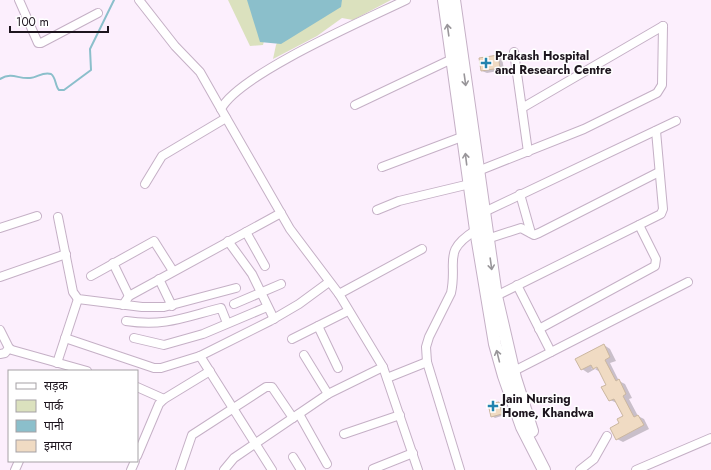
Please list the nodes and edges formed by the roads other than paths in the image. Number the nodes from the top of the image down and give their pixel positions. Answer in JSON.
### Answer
{"nodes":[{"id":1,"x":18,"y":0,"type":"edge"},
{"id":2,"x":139,"y":0,"type":"edge"},
{"id":3,"x":406,"y":0,"type":"edge"},
{"id":4,"x":444,"y":0,"type":"edge"},
{"id":5,"x":454,"y":0,"type":"edge"},
{"id":6,"x":98,"y":13,"type":"dead end"},
{"id":7,"x":514,"y":52,"type":"dead end"},
{"id":8,"x":452,"y":58,"type":"junction"},
{"id":9,"x":355,"y":105,"type":"dead end"},
{"id":10,"x":522,"y":108,"type":"junction"},
{"id":11,"x":221,"y":109,"type":"junction"},
{"id":12,"x":226,"y":118,"type":"junction"},
{"id":13,"x":676,"y":121,"type":"dead end"},
{"id":14,"x":656,"y":130,"type":"junction"},
{"id":15,"x":468,"y":134,"type":"junction"},
{"id":16,"x":528,"y":152,"type":"junction"},
{"id":17,"x":382,"y":167,"type":"dead end"},
{"id":18,"x":659,"y":172,"type":"junction"},
{"id":19,"x":475,"y":179,"type":"junction"},
{"id":20,"x":145,"y":184,"type":"dead end"},
{"id":21,"x":520,"y":194,"type":"junction"},
{"id":22,"x":377,"y":210,"type":"dead end"},
{"id":23,"x":281,"y":213,"type":"junction"},
{"id":24,"x":478,"y":214,"type":"junction"},
{"id":25,"x":37,"y":216,"type":"dead end"},
{"id":26,"x":58,"y":217,"type":"dead end"},
{"id":27,"x":639,"y":225,"type":"junction"},
{"id":28,"x":0,"y":228,"type":"edge"},
{"id":29,"x":476,"y":230,"type":"junction"},
{"id":30,"x":246,"y":232,"type":"junction"},
{"id":31,"x":530,"y":233,"type":"junction"},
{"id":32,"x":487,"y":239,"type":"junction"},
{"id":33,"x":228,"y":241,"type":"junction"},
{"id":34,"x":422,"y":248,"type":"dead end"},
{"id":35,"x":66,"y":254,"type":"junction"},
{"id":36,"x":113,"y":263,"type":"junction"},
{"id":37,"x":266,"y":266,"type":"dead end"},
{"id":38,"x":173,"y":271,"type":"junction"},
{"id":39,"x":91,"y":276,"type":"dead end"},
{"id":40,"x":0,"y":277,"type":"edge"},
{"id":41,"x":159,"y":279,"type":"junction"},
{"id":42,"x":329,"y":282,"type":"junction"},
{"id":43,"x":688,"y":282,"type":"dead end"},
{"id":44,"x":281,"y":284,"type":"dead end"},
{"id":45,"x":517,"y":285,"type":"junction"},
{"id":46,"x":236,"y":288,"type":"dead end"},
{"id":47,"x":261,"y":292,"type":"junction"},
{"id":48,"x":339,"y":294,"type":"junction"},
{"id":49,"x":129,"y":296,"type":"junction"},
{"id":50,"x":492,"y":298,"type":"junction"},
{"id":51,"x":78,"y":299,"type":"junction"},
{"id":52,"x":234,"y":304,"type":"dead end"},
{"id":53,"x":123,"y":305,"type":"junction"},
{"id":54,"x":172,"y":306,"type":"junction"},
{"id":55,"x":267,"y":306,"type":"junction"},
{"id":56,"x":348,"y":311,"type":"junction"},
{"id":57,"x":274,"y":319,"type":"junction"},
{"id":58,"x":126,"y":321,"type":"dead end"},
{"id":59,"x":227,"y":323,"type":"junction"},
{"id":60,"x":318,"y":326,"type":"junction"},
{"id":61,"x":539,"y":328,"type":"junction"},
{"id":62,"x":0,"y":330,"type":"edge"},
{"id":63,"x":65,"y":338,"type":"junction"},
{"id":64,"x":134,"y":338,"type":"dead end"},
{"id":65,"x":292,"y":339,"type":"dead end"},
{"id":66,"x":9,"y":348,"type":"junction"},
{"id":67,"x":551,"y":352,"type":"junction"},
{"id":68,"x":0,"y":354,"type":"edge"},
{"id":69,"x":304,"y":355,"type":"dead end"},
{"id":70,"x":200,"y":356,"type":"junction"},
{"id":71,"x":427,"y":362,"type":"junction"},
{"id":72,"x":57,"y":363,"type":"junction"},
{"id":73,"x":383,"y":367,"type":"junction"},
{"id":74,"x":338,"y":368,"type":"dead end"},
{"id":75,"x":82,"y":370,"type":"edge"},
{"id":76,"x":210,"y":372,"type":"junction"},
{"id":77,"x":508,"y":374,"type":"junction"},
{"id":78,"x":387,"y":378,"type":"junction"},
{"id":79,"x":138,"y":387,"type":"edge"},
{"id":80,"x":328,"y":394,"type":"junction"},
{"id":81,"x":164,"y":399,"type":"junction"},
{"id":82,"x":233,"y":408,"type":"junction"},
{"id":83,"x":400,"y":415,"type":"junction"},
{"id":84,"x":296,"y":416,"type":"junction"},
{"id":85,"x":523,"y":419,"type":"junction"},
{"id":86,"x":344,"y":434,"type":"dead end"},
{"id":87,"x":606,"y":436,"type":"dead end"},
{"id":88,"x":711,"y":438,"type":"edge"},
{"id":89,"x":256,"y":443,"type":"junction"},
{"id":90,"x":413,"y":453,"type":"junction"},
{"id":91,"x":138,"y":454,"type":"edge"},
{"id":92,"x":293,"y":457,"type":"dead end"},
{"id":93,"x":327,"y":464,"type":"dead end"},
{"id":94,"x":373,"y":469,"type":"dead end"},
{"id":95,"x":180,"y":470,"type":"edge"},
{"id":96,"x":224,"y":470,"type":"edge"},
{"id":97,"x":272,"y":470,"type":"edge"},
{"id":98,"x":301,"y":470,"type":"edge"},
{"id":99,"x":418,"y":470,"type":"edge"},
{"id":100,"x":460,"y":470,"type":"edge"},
{"id":101,"x":544,"y":470,"type":"edge"},
{"id":102,"x":552,"y":470,"type":"edge"},
{"id":103,"x":580,"y":470,"type":"edge"},
{"id":104,"x":636,"y":470,"type":"edge"}],
"edges":[{"from":1,"to":6,"type":"street"},
{"from":2,"to":11,"type":"street"},
{"from":3,"to":11,"type":"street"},
{"from":8,"to":4,"type":"highway","one_way":true},
{"from":5,"to":15,"type":"highway","one_way":true},
{"from":7,"to":10,"type":"street"},
{"from":8,"to":9,"type":"street"},
{"from":8,"to":15,"type":"highway"},
{"from":10,"to":16,"type":"street"},
{"from":10,"to":16,"type":"street"},
{"from":11,"to":12,"type":"street"},
{"from":12,"to":20,"type":"street"},
{"from":12,"to":23,"type":"street"},
{"from":13,"to":14,"type":"street"},
{"from":14,"to":18,"type":"street"},
{"from":14,"to":21,"type":"street"},
{"from":15,"to":17,"type":"street"},
{"from":15,"to":19,"type":"highway"},
{"from":16,"to":19,"type":"street"},
{"from":18,"to":27,"type":"street"},
{"from":18,"to":31,"type":"street"},
{"from":19,"to":22,"type":"street"},
{"from":19,"to":24,"type":"highway"},
{"from":21,"to":24,"type":"street"},
{"from":21,"to":31,"type":"street"},
{"from":23,"to":30,"type":"street"},
{"from":23,"to":42,"type":"street"},
{"from":24,"to":29,"type":"highway"},
{"from":24,"to":32,"type":"highway"},
{"from":25,"to":28,"type":"street"},
{"from":26,"to":35,"type":"street"},
{"from":27,"to":45,"type":"street"},
{"from":27,"to":61,"type":"street"},
{"from":29,"to":50,"type":"highway"},
{"from":29,"to":71,"type":"street"},
{"from":30,"to":33,"type":"street"},
{"from":30,"to":37,"type":"street"},
{"from":31,"to":32,"type":"street"},
{"from":32,"to":50,"type":"highway","one_way":true},
{"from":33,"to":38,"type":"street"},
{"from":33,"to":47,"type":"street"},
{"from":34,"to":48,"type":"street"},
{"from":35,"to":40,"type":"street"},
{"from":35,"to":51,"type":"street"},
{"from":36,"to":38,"type":"street"},
{"from":36,"to":39,"type":"street"},
{"from":36,"to":49,"type":"street"},
{"from":38,"to":41,"type":"street"},
{"from":41,"to":49,"type":"street"},
{"from":41,"to":54,"type":"street"},
{"from":42,"to":48,"type":"street"},
{"from":42,"to":57,"type":"street"},
{"from":43,"to":67,"type":"street"},
{"from":44,"to":47,"type":"street"},
{"from":45,"to":50,"type":"street"},
{"from":45,"to":61,"type":"street"},
{"from":46,"to":54,"type":"street"},
{"from":47,"to":52,"type":"street"},
{"from":47,"to":55,"type":"street"},
{"from":48,"to":56,"type":"street"},
{"from":49,"to":53,"type":"street"},
{"from":50,"to":77,"type":"highway"},
{"from":51,"to":53,"type":"street"},
{"from":51,"to":63,"type":"street"},
{"from":53,"to":54,"type":"street"},
{"from":55,"to":57,"type":"street"},
{"from":55,"to":59,"type":"street"},
{"from":56,"to":60,"type":"street"},
{"from":56,"to":73,"type":"street"},
{"from":57,"to":70,"type":"street"},
{"from":58,"to":59,"type":"street"},
{"from":59,"to":64,"type":"street"},
{"from":60,"to":65,"type":"street"},
{"from":60,"to":74,"type":"street"},
{"from":61,"to":67,"type":"street"},
{"from":62,"to":66,"type":"street"},
{"from":63,"to":70,"type":"street"},
{"from":63,"to":72,"type":"street"},
{"from":66,"to":68,"type":"street"},
{"from":66,"to":72,"type":"street"},
{"from":67,"to":77,"type":"street"},
{"from":69,"to":80,"type":"street"},
{"from":70,"to":76,"type":"street"},
{"from":71,"to":78,"type":"street"},
{"from":71,"to":100,"type":"street"},
{"from":72,"to":75,"type":"street"},
{"from":73,"to":78,"type":"street"},
{"from":73,"to":80,"type":"street"},
{"from":76,"to":81,"type":"street"},
{"from":76,"to":82,"type":"street"},
{"from":77,"to":85,"type":"highway"},
{"from":78,"to":83,"type":"street"},
{"from":79,"to":81,"type":"street"},
{"from":80,"to":84,"type":"street"},
{"from":81,"to":91,"type":"street"},
{"from":82,"to":84,"type":"street"},
{"from":82,"to":89,"type":"street"},
{"from":82,"to":95,"type":"street"},
{"from":83,"to":86,"type":"street"},
{"from":83,"to":90,"type":"street"},
{"from":84,"to":89,"type":"street"},
{"from":84,"to":93,"type":"street"},
{"from":85,"to":101,"type":"highway"},
{"from":85,"to":102,"type":"highway"},
{"from":87,"to":103,"type":"street"},
{"from":88,"to":104,"type":"street"},
{"from":89,"to":96,"type":"street"},
{"from":89,"to":97,"type":"street"},
{"from":90,"to":94,"type":"street"},
{"from":90,"to":99,"type":"street"},
{"from":92,"to":98,"type":"street"}]}
